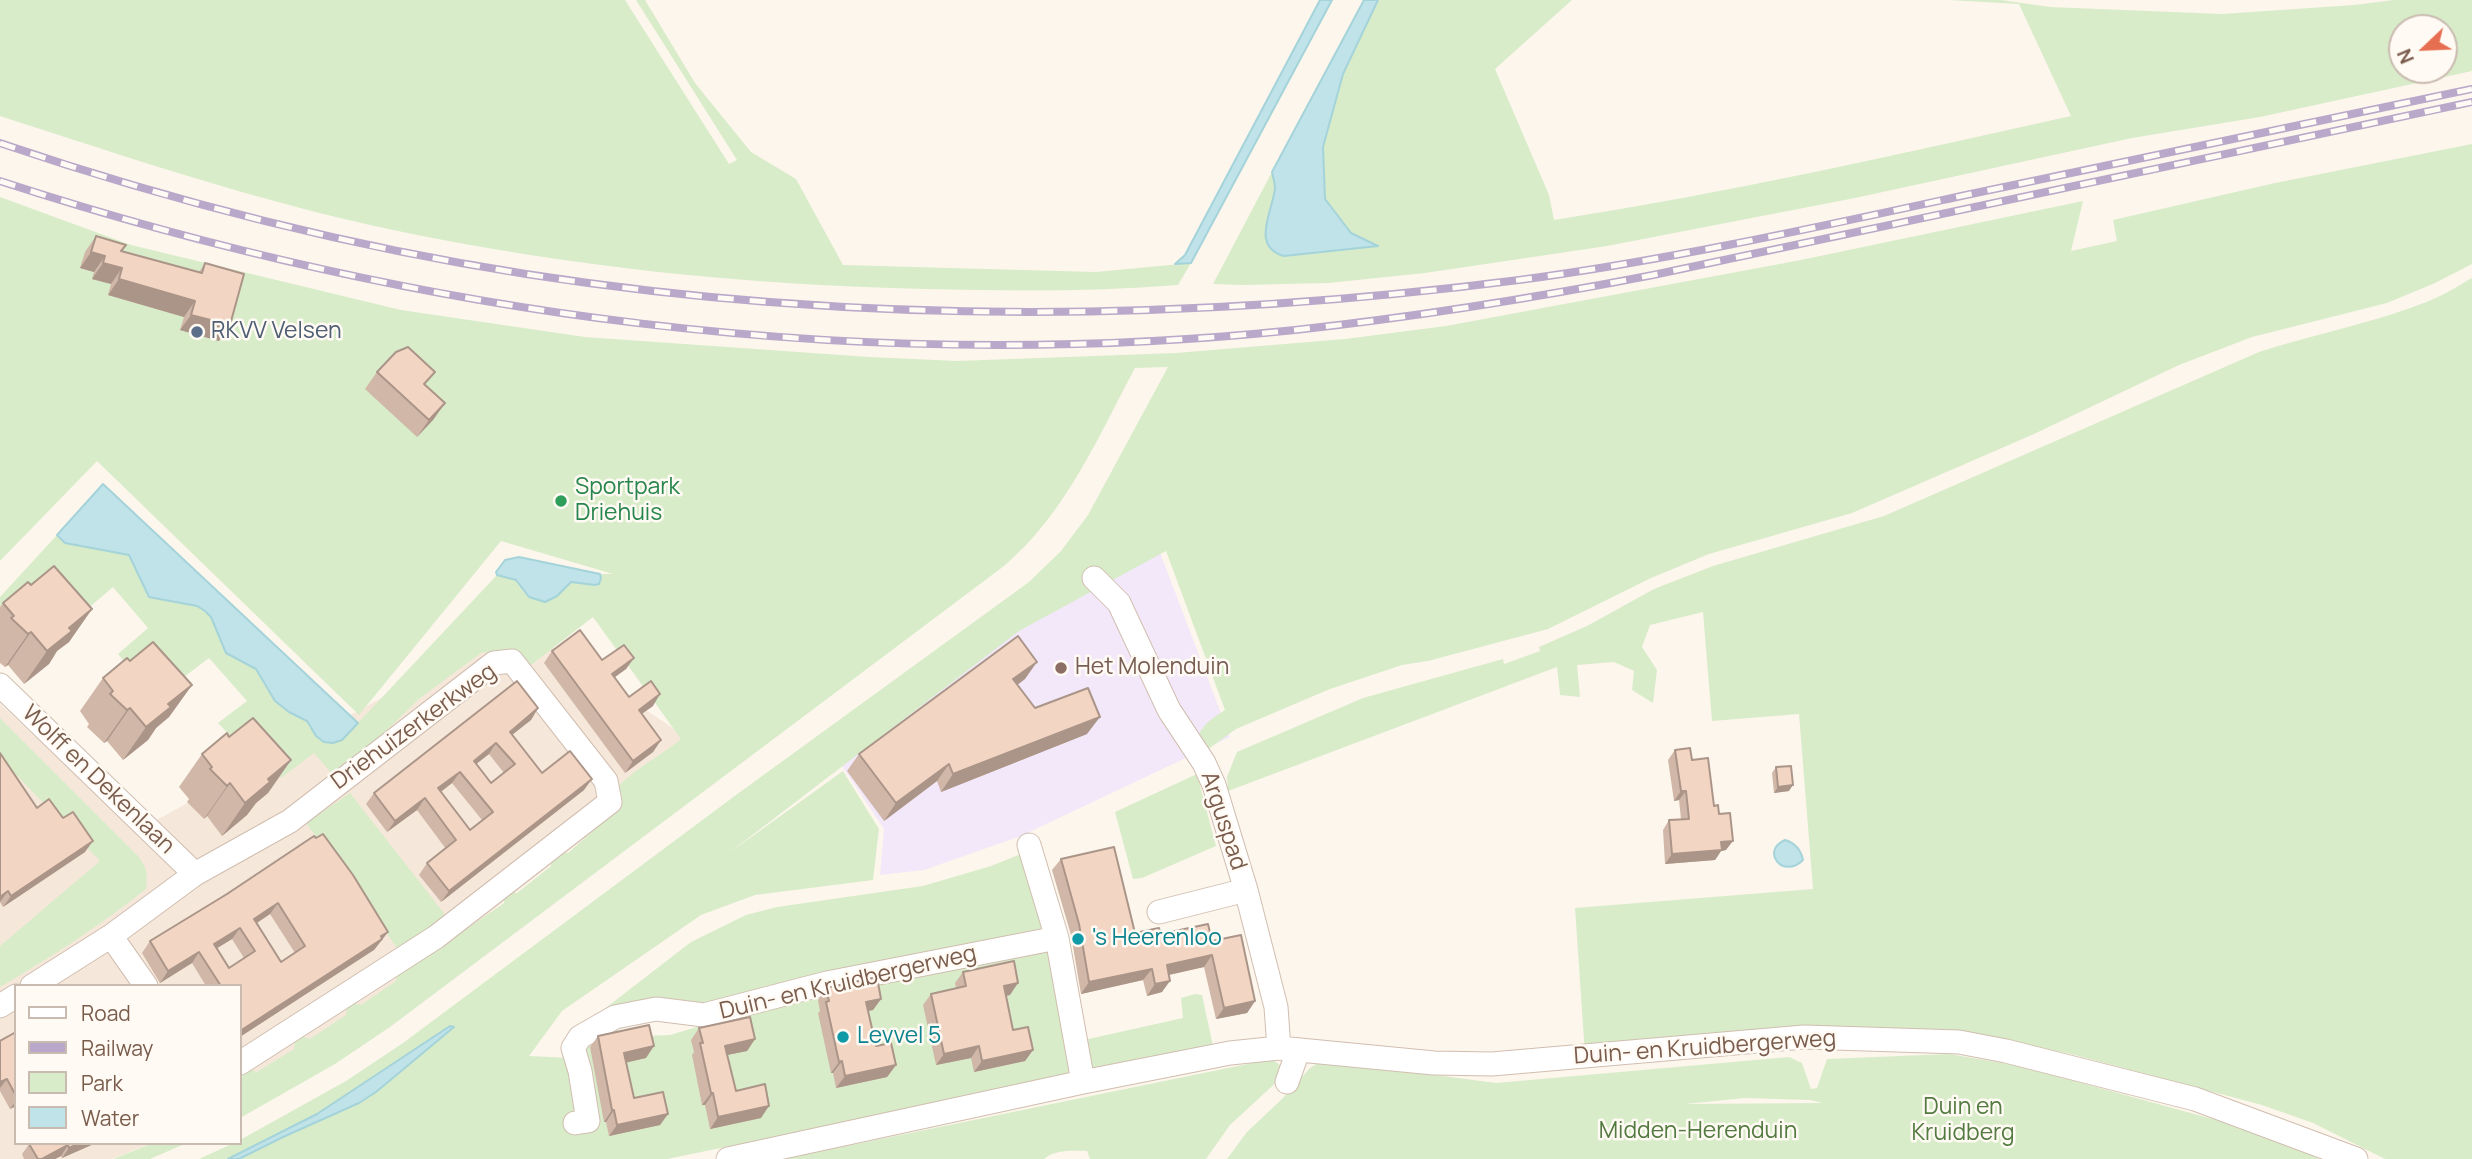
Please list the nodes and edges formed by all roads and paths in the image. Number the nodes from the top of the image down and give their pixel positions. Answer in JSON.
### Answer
{"nodes":[{"id":1,"x":1094,"y":578,"type":"dead end"},
{"id":2,"x":0,"y":685,"type":"edge"},
{"id":3,"x":1029,"y":845,"type":"dead end"},
{"id":4,"x":195,"y":874,"type":"junction"},
{"id":5,"x":1245,"y":890,"type":"junction"},
{"id":6,"x":1159,"y":912,"type":"dead end"},
{"id":7,"x":111,"y":936,"type":"junction"},
{"id":8,"x":1056,"y":938,"type":"junction"},
{"id":9,"x":35,"y":984,"type":"edge"},
{"id":10,"x":145,"y":984,"type":"edge"},
{"id":11,"x":1289,"y":1050,"type":"junction"},
{"id":12,"x":242,"y":1062,"type":"edge"},
{"id":13,"x":1083,"y":1082,"type":"junction"},
{"id":14,"x":1287,"y":1082,"type":"dead end"},
{"id":15,"x":575,"y":1124,"type":"dead end"},
{"id":16,"x":728,"y":1159,"type":"edge"},
{"id":17,"x":2356,"y":1159,"type":"edge"}],
"edges":[{"from":1,"to":5,"type":"street","name":"Arguspad"},
{"from":2,"to":4,"type":"street","name":"Wolff en Dekenlaan"},
{"from":3,"to":8,"type":"street"},
{"from":4,"to":7,"type":"street","name":"Driehuizerkerkweg"},
{"from":4,"to":12,"type":"street","name":"Driehuizerkerkweg"},
{"from":5,"to":6,"type":"street"},
{"from":5,"to":11,"type":"street","name":"Arguspad"},
{"from":7,"to":9,"type":"street","name":"Driehuizerkerkweg"},
{"from":7,"to":10,"type":"street"},
{"from":8,"to":13,"type":"street"},
{"from":8,"to":15,"type":"street","name":"Duin- en Kruidbergerweg"},
{"from":11,"to":13,"type":"street","name":"Duin- en Kruidbergerweg"},
{"from":11,"to":14,"type":"street"},
{"from":11,"to":17,"type":"street","name":"Duin- en Kruidbergerweg"},
{"from":13,"to":16,"type":"street","name":"Duin- en Kruidbergerweg"}]}
